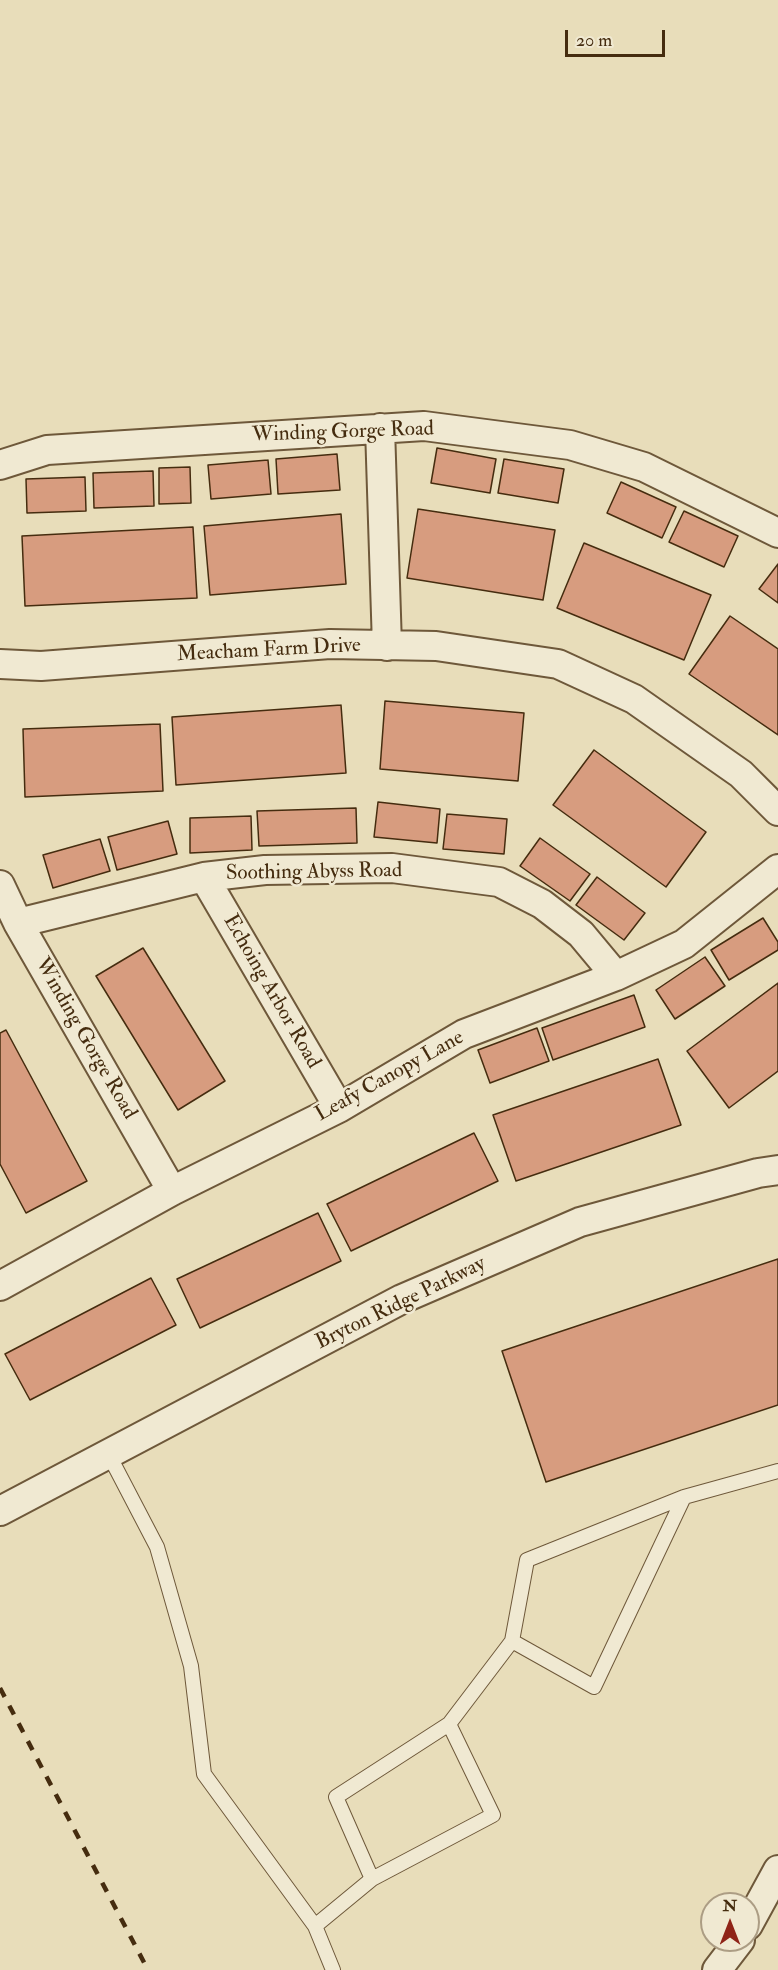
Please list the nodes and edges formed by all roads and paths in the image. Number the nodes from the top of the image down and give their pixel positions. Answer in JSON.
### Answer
{"nodes":[{"id":1,"x":380,"y":428,"type":"junction"},
{"id":2,"x":0,"y":465,"type":"edge"},
{"id":3,"x":778,"y":533,"type":"edge"},
{"id":4,"x":387,"y":646,"type":"junction"},
{"id":5,"x":0,"y":664,"type":"edge"},
{"id":6,"x":778,"y":811,"type":"edge"},
{"id":7,"x":778,"y":869,"type":"edge"},
{"id":8,"x":204,"y":877,"type":"junction"},
{"id":9,"x":0,"y":885,"type":"edge"},
{"id":10,"x":18,"y":922,"type":"junction"},
{"id":11,"x":616,"y":976,"type":"junction"},
{"id":12,"x":339,"y":1107,"type":"junction"},
{"id":13,"x":778,"y":1170,"type":"edge"},
{"id":14,"x":172,"y":1191,"type":"junction"},
{"id":15,"x":0,"y":1286,"type":"edge"},
{"id":16,"x":109,"y":1455,"type":"junction"},
{"id":17,"x":778,"y":1471,"type":"edge"},
{"id":18,"x":684,"y":1497,"type":"junction"},
{"id":19,"x":0,"y":1511,"type":"edge"},
{"id":20,"x":512,"y":1641,"type":"junction"},
{"id":21,"x":449,"y":1724,"type":"junction"},
{"id":22,"x":778,"y":1870,"type":"edge"},
{"id":23,"x":372,"y":1879,"type":"junction"},
{"id":24,"x":760,"y":1902,"type":"edge"},
{"id":25,"x":315,"y":1926,"type":"junction"},
{"id":26,"x":731,"y":1952,"type":"edge"},
{"id":27,"x":333,"y":1970,"type":"edge"},
{"id":28,"x":717,"y":1970,"type":"edge"}],
"edges":[{"from":1,"to":2,"type":"street","name":"Winding Gorge Road"},
{"from":1,"to":3,"type":"street","name":"Winding Gorge Road"},
{"from":1,"to":4,"type":"street"},
{"from":4,"to":5,"type":"street","name":"Meacham Farm Drive"},
{"from":4,"to":6,"type":"street","name":"Meacham Farm Drive"},
{"from":7,"to":11,"type":"street","name":"Leafy Canopy Lane"},
{"from":8,"to":10,"type":"street","name":"Soothing Abyss Road"},
{"from":8,"to":11,"type":"street","name":"Soothing Abyss Road"},
{"from":8,"to":12,"type":"street","name":"Echoing Arbor Road"},
{"from":9,"to":10,"type":"street","name":"Winding Gorge Road"},
{"from":10,"to":14,"type":"street","name":"Winding Gorge Road"},
{"from":11,"to":12,"type":"street","name":"Leafy Canopy Lane"},
{"from":12,"to":14,"type":"street","name":"Leafy Canopy Lane"},
{"from":13,"to":16,"type":"street","name":"Bryton Ridge Parkway"},
{"from":14,"to":15,"type":"street","name":"Leafy Canopy Lane"},
{"from":16,"to":19,"type":"street","name":"Bryton Ridge Parkway"},
{"from":16,"to":25,"type":"lane"},
{"from":17,"to":18,"type":"lane"},
{"from":18,"to":20,"type":"lane"},
{"from":18,"to":20,"type":"lane"},
{"from":20,"to":21,"type":"lane"},
{"from":21,"to":23,"type":"lane"},
{"from":21,"to":23,"type":"lane"},
{"from":22,"to":24,"type":"street"},
{"from":23,"to":25,"type":"lane"},
{"from":25,"to":27,"type":"lane"},
{"from":26,"to":28,"type":"street"}]}
